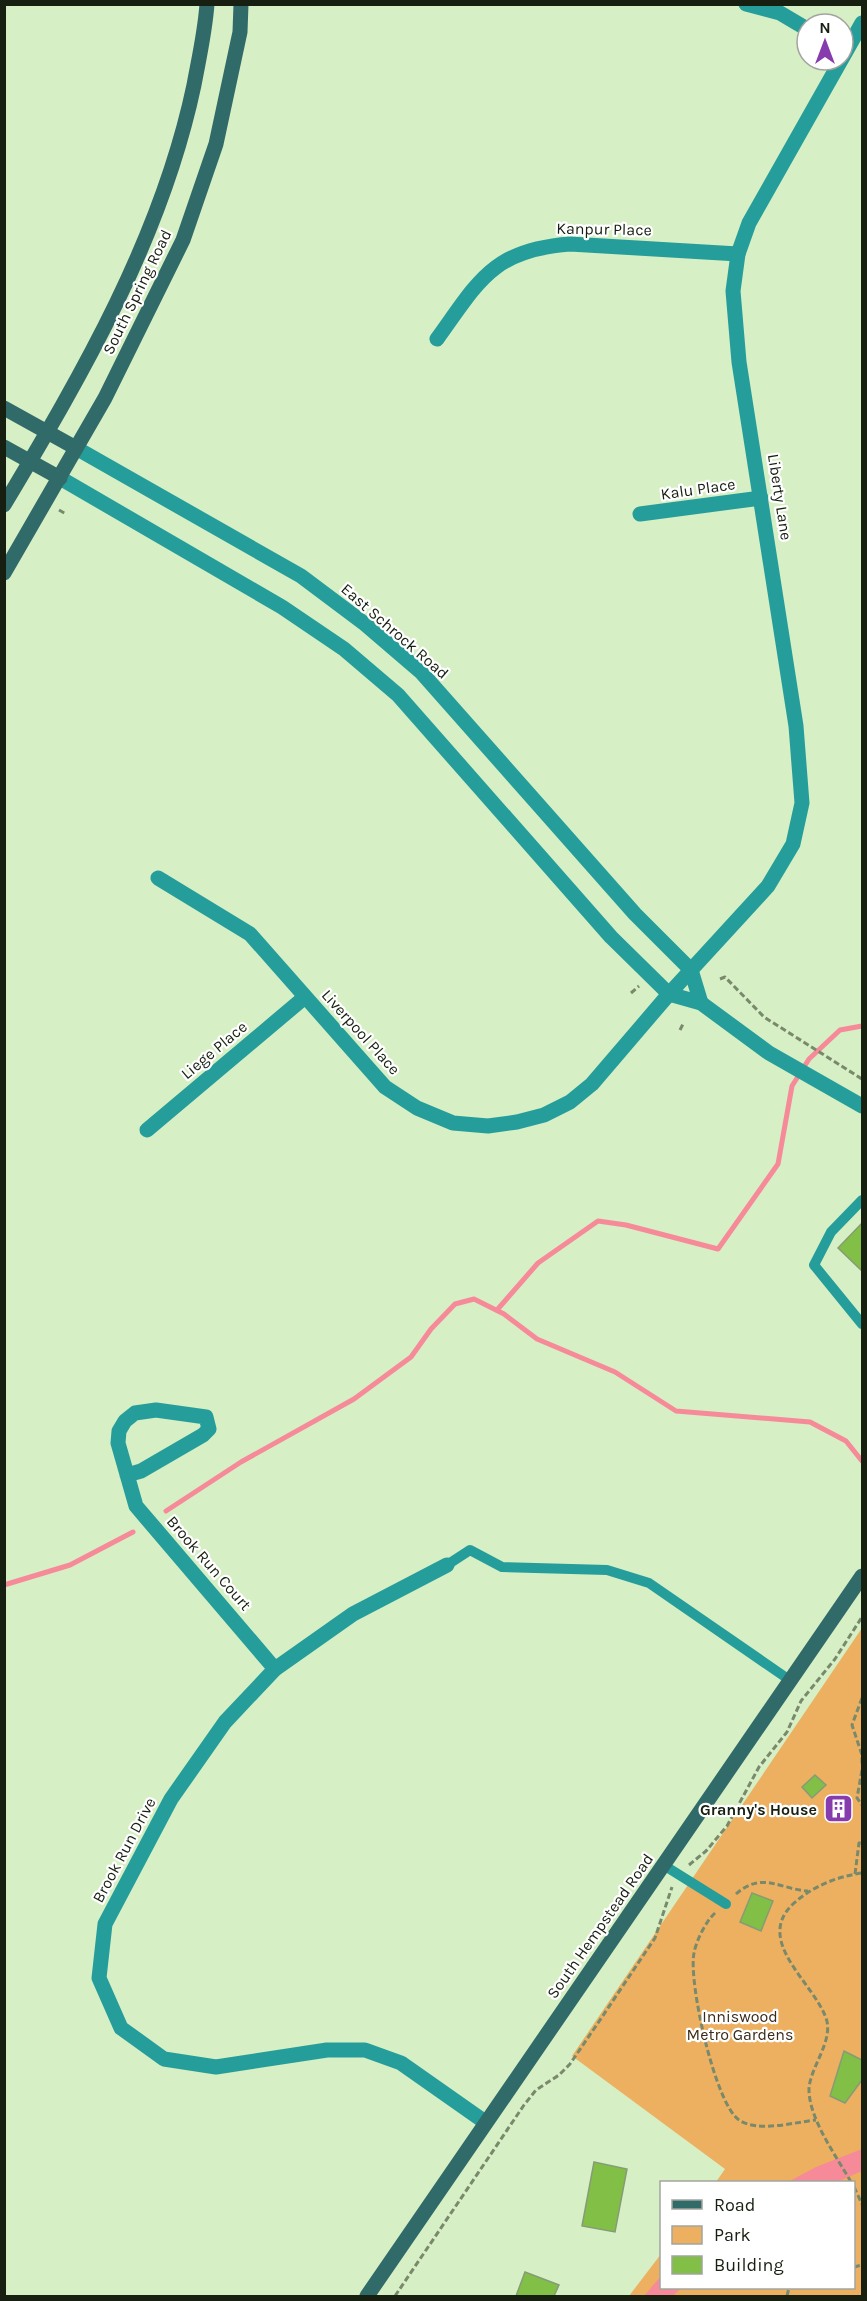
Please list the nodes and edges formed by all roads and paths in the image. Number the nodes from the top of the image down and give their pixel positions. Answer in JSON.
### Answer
{"nodes":[{"id":1,"x":207,"y":4,"type":"edge"},
{"id":2,"x":241,"y":4,"type":"edge"},
{"id":3,"x":746,"y":4,"type":"edge"},
{"id":4,"x":795,"y":22,"type":"edge"},
{"id":5,"x":833,"y":72,"type":"edge"},
{"id":6,"x":738,"y":254,"type":"junction"},
{"id":7,"x":437,"y":339,"type":"dead end"},
{"id":8,"x":4,"y":408,"type":"edge"},
{"id":9,"x":47,"y":432,"type":"junction"},
{"id":10,"x":4,"y":447,"type":"edge"},
{"id":11,"x":76,"y":448,"type":"junction"},
{"id":12,"x":31,"y":461,"type":"junction"},
{"id":13,"x":60,"y":478,"type":"junction"},
{"id":14,"x":761,"y":498,"type":"junction"},
{"id":15,"x":4,"y":505,"type":"edge"},
{"id":16,"x":59,"y":510,"type":"dead end"},
{"id":17,"x":66,"y":514,"type":"dead end"},
{"id":18,"x":640,"y":514,"type":"dead end"},
{"id":19,"x":4,"y":573,"type":"edge"},
{"id":20,"x":158,"y":878,"type":"dead end"},
{"id":21,"x":692,"y":970,"type":"junction"},
{"id":22,"x":723,"y":978,"type":"dead end"},
{"id":23,"x":639,"y":986,"type":"dead end"},
{"id":24,"x":631,"y":993,"type":"dead end"},
{"id":25,"x":669,"y":994,"type":"junction"},
{"id":26,"x":305,"y":997,"type":"junction"},
{"id":27,"x":701,"y":1003,"type":"junction"},
{"id":28,"x":683,"y":1024,"type":"dead end"},
{"id":29,"x":680,"y":1029,"type":"dead end"},
{"id":30,"x":861,"y":1078,"type":"edge"},
{"id":31,"x":862,"y":1106,"type":"edge"},
{"id":32,"x":147,"y":1131,"type":"dead end"},
{"id":33,"x":862,"y":1200,"type":"edge"},
{"id":34,"x":862,"y":1324,"type":"edge"},
{"id":35,"x":127,"y":1475,"type":"junction"},
{"id":36,"x":447,"y":1565,"type":"joint"},
{"id":37,"x":862,"y":1576,"type":"edge"},
{"id":38,"x":862,"y":1617,"type":"edge"},
{"id":39,"x":275,"y":1669,"type":"junction"},
{"id":40,"x":791,"y":1681,"type":"junction"},
{"id":41,"x":862,"y":1698,"type":"edge"},
{"id":42,"x":862,"y":1765,"type":"edge"},
{"id":43,"x":862,"y":1770,"type":"edge"},
{"id":44,"x":862,"y":1805,"type":"edge"},
{"id":45,"x":862,"y":1843,"type":"edge"},
{"id":46,"x":664,"y":1866,"type":"junction"},
{"id":47,"x":862,"y":1873,"type":"edge"},
{"id":48,"x":855,"y":1874,"type":"junction"},
{"id":49,"x":678,"y":1875,"type":"junction"},
{"id":50,"x":808,"y":1891,"type":"junction"},
{"id":51,"x":726,"y":1904,"type":"junction"},
{"id":52,"x":816,"y":2120,"type":"junction"},
{"id":53,"x":485,"y":2122,"type":"junction"},
{"id":54,"x":850,"y":2181,"type":"edge"},
{"id":55,"x":855,"y":2189,"type":"edge"},
{"id":56,"x":862,"y":2204,"type":"edge"},
{"id":57,"x":367,"y":2296,"type":"edge"},
{"id":58,"x":395,"y":2296,"type":"edge"}],
"edges":[{"from":1,"to":9,"type":"main road","name":"South Spring Road"},
{"from":2,"to":11,"type":"main road","name":"South Spring Road"},
{"from":3,"to":4,"type":"street"},
{"from":5,"to":6,"type":"street","name":"Liberty Lane"},
{"from":6,"to":7,"type":"street","name":"Kanpur Place"},
{"from":6,"to":14,"type":"street","name":"Liberty Lane"},
{"from":8,"to":9,"type":"main road","name":"East Schrock Road"},
{"from":9,"to":11,"type":"main road","name":"East Schrock Road"},
{"from":9,"to":12,"type":"main road","name":"South Spring Road"},
{"from":10,"to":12,"type":"main road"},
{"from":11,"to":13,"type":"main road","name":"South Spring Road"},
{"from":11,"to":21,"type":"street","name":"East Schrock Road"},
{"from":12,"to":13,"type":"main road"},
{"from":12,"to":15,"type":"main road","name":"South Spring Road"},
{"from":13,"to":19,"type":"main road","name":"South Spring Road"},
{"from":13,"to":25,"type":"street"},
{"from":14,"to":18,"type":"street","name":"Kalu Place"},
{"from":14,"to":21,"type":"street","name":"Liberty Lane"},
{"from":16,"to":17,"type":"path"},
{"from":20,"to":26,"type":"street","name":"Liverpool Place"},
{"from":21,"to":25,"type":"street","name":"Liverpool Place"},
{"from":21,"to":27,"type":"street"},
{"from":22,"to":30,"type":"path"},
{"from":23,"to":24,"type":"path"},
{"from":25,"to":26,"type":"street","name":"Liverpool Place"},
{"from":25,"to":27,"type":"street"},
{"from":26,"to":32,"type":"street","name":"Liege Place"},
{"from":27,"to":31,"type":"street"},
{"from":28,"to":29,"type":"path"},
{"from":33,"to":34,"type":"lane"},
{"from":35,"to":35,"type":"street","name":"Brook Run Court"},
{"from":35,"to":39,"type":"street","name":"Brook Run Court"},
{"from":36,"to":39,"type":"street","name":"Brook Run Drive"},
{"from":36,"to":40,"type":"lane"},
{"from":37,"to":40,"type":"main road","name":"South Hempstead Road"},
{"from":38,"to":49,"type":"path"},
{"from":39,"to":53,"type":"street","name":"Brook Run Drive"},
{"from":40,"to":46,"type":"main road","name":"South Hempstead Road"},
{"from":41,"to":42,"type":"path"},
{"from":43,"to":44,"type":"path"},
{"from":45,"to":48,"type":"path"},
{"from":46,"to":49,"type":"lane"},
{"from":46,"to":53,"type":"main road","name":"South Hempstead Road"},
{"from":47,"to":48,"type":"path"},
{"from":48,"to":50,"type":"path"},
{"from":49,"to":51,"type":"lane"},
{"from":49,"to":58,"type":"path"},
{"from":50,"to":51,"type":"path"},
{"from":50,"to":52,"type":"path"},
{"from":51,"to":52,"type":"path"},
{"from":52,"to":54,"type":"path"},
{"from":53,"to":57,"type":"main road","name":"South Hempstead Road"},
{"from":55,"to":56,"type":"path"}]}
